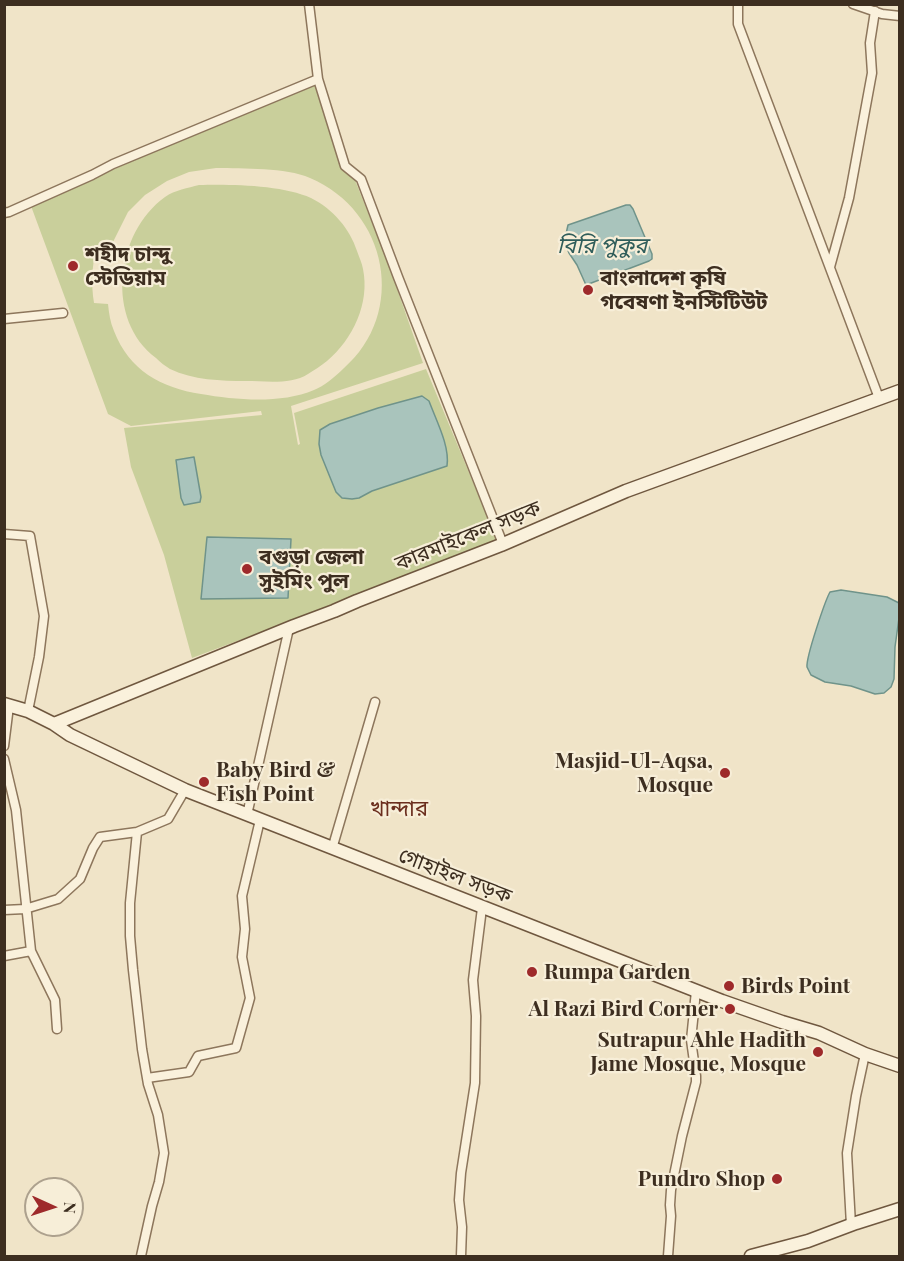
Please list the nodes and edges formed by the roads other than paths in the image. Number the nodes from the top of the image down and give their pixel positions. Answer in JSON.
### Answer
{"nodes":[{"id":1,"x":309,"y":4,"type":"edge"},
{"id":2,"x":738,"y":4,"type":"edge"},
{"id":3,"x":853,"y":4,"type":"edge"},
{"id":4,"x":875,"y":12,"type":"junction"},
{"id":5,"x":900,"y":16,"type":"edge"},
{"id":6,"x":318,"y":79,"type":"junction"},
{"id":7,"x":4,"y":213,"type":"edge"},
{"id":8,"x":830,"y":267,"type":"junction"},
{"id":9,"x":63,"y":313,"type":"dead end"},
{"id":10,"x":4,"y":319,"type":"edge"},
{"id":11,"x":900,"y":391,"type":"edge"},
{"id":12,"x":879,"y":398,"type":"junction"},
{"id":13,"x":4,"y":534,"type":"edge"},
{"id":14,"x":503,"y":544,"type":"junction"},
{"id":15,"x":289,"y":628,"type":"junction"},
{"id":16,"x":375,"y":702,"type":"dead end"},
{"id":17,"x":7,"y":705,"type":"edge"},
{"id":18,"x":28,"y":711,"type":"junction"},
{"id":19,"x":54,"y":724,"type":"junction"},
{"id":20,"x":4,"y":746,"type":"edge"},
{"id":21,"x":4,"y":759,"type":"edge"},
{"id":22,"x":185,"y":790,"type":"junction"},
{"id":23,"x":247,"y":815,"type":"junction"},
{"id":24,"x":260,"y":820,"type":"junction"},
{"id":25,"x":137,"y":832,"type":"junction"},
{"id":26,"x":332,"y":849,"type":"junction"},
{"id":27,"x":482,"y":908,"type":"junction"},
{"id":28,"x":25,"y":909,"type":"junction"},
{"id":29,"x":4,"y":910,"type":"edge"},
{"id":30,"x":31,"y":951,"type":"junction"},
{"id":31,"x":4,"y":956,"type":"edge"},
{"id":32,"x":696,"y":991,"type":"junction"},
{"id":33,"x":57,"y":1029,"type":"dead end"},
{"id":34,"x":865,"y":1054,"type":"junction"},
{"id":35,"x":900,"y":1066,"type":"edge"},
{"id":36,"x":147,"y":1078,"type":"junction"},
{"id":37,"x":900,"y":1209,"type":"edge"},
{"id":38,"x":851,"y":1225,"type":"junction"},
{"id":39,"x":141,"y":1257,"type":"edge"},
{"id":40,"x":461,"y":1257,"type":"edge"},
{"id":41,"x":668,"y":1257,"type":"edge"},
{"id":42,"x":751,"y":1257,"type":"edge"}],
"edges":[{"from":1,"to":6,"type":"street"},
{"from":2,"to":8,"type":"street"},
{"from":3,"to":4,"type":"street"},
{"from":4,"to":5,"type":"street"},
{"from":4,"to":8,"type":"street"},
{"from":6,"to":7,"type":"street"},
{"from":6,"to":14,"type":"street"},
{"from":8,"to":12,"type":"street"},
{"from":9,"to":10,"type":"street"},
{"from":11,"to":12,"type":"street","name":"কারমাইকেল সড়ক"},
{"from":12,"to":14,"type":"street","name":"কারমাইকেল সড়ক"},
{"from":13,"to":18,"type":"street"},
{"from":14,"to":15,"type":"street","name":"কারমাইকেল সড়ক"},
{"from":15,"to":19,"type":"street","name":"কারমাইকেল সড়ক"},
{"from":15,"to":23,"type":"street"},
{"from":16,"to":26,"type":"street"},
{"from":17,"to":18,"type":"street","name":"গোহাইল সড়ক"},
{"from":17,"to":20,"type":"street"},
{"from":18,"to":19,"type":"street","name":"গোহাইল সড়ক"},
{"from":19,"to":22,"type":"street","name":"গোহাইল সড়ক"},
{"from":21,"to":28,"type":"street"},
{"from":22,"to":23,"type":"street","name":"গোহাইল সড়ক"},
{"from":22,"to":25,"type":"street"},
{"from":23,"to":24,"type":"street","name":"গোহাইল সড়ক"},
{"from":24,"to":26,"type":"street","name":"গোহাইল সড়ক"},
{"from":24,"to":36,"type":"street"},
{"from":25,"to":28,"type":"street"},
{"from":25,"to":36,"type":"street"},
{"from":26,"to":27,"type":"street","name":"গোহাইল সড়ক"},
{"from":27,"to":32,"type":"street","name":"গোহাইল সড়ক"},
{"from":27,"to":40,"type":"street"},
{"from":28,"to":29,"type":"street"},
{"from":28,"to":30,"type":"street"},
{"from":30,"to":31,"type":"street"},
{"from":30,"to":33,"type":"street"},
{"from":32,"to":34,"type":"street","name":"গোহাইল সড়ক"},
{"from":32,"to":41,"type":"street"},
{"from":34,"to":35,"type":"street","name":"গোহাইল সড়ক"},
{"from":34,"to":38,"type":"street"},
{"from":36,"to":39,"type":"street"},
{"from":37,"to":38,"type":"street"},
{"from":38,"to":42,"type":"street"}]}
